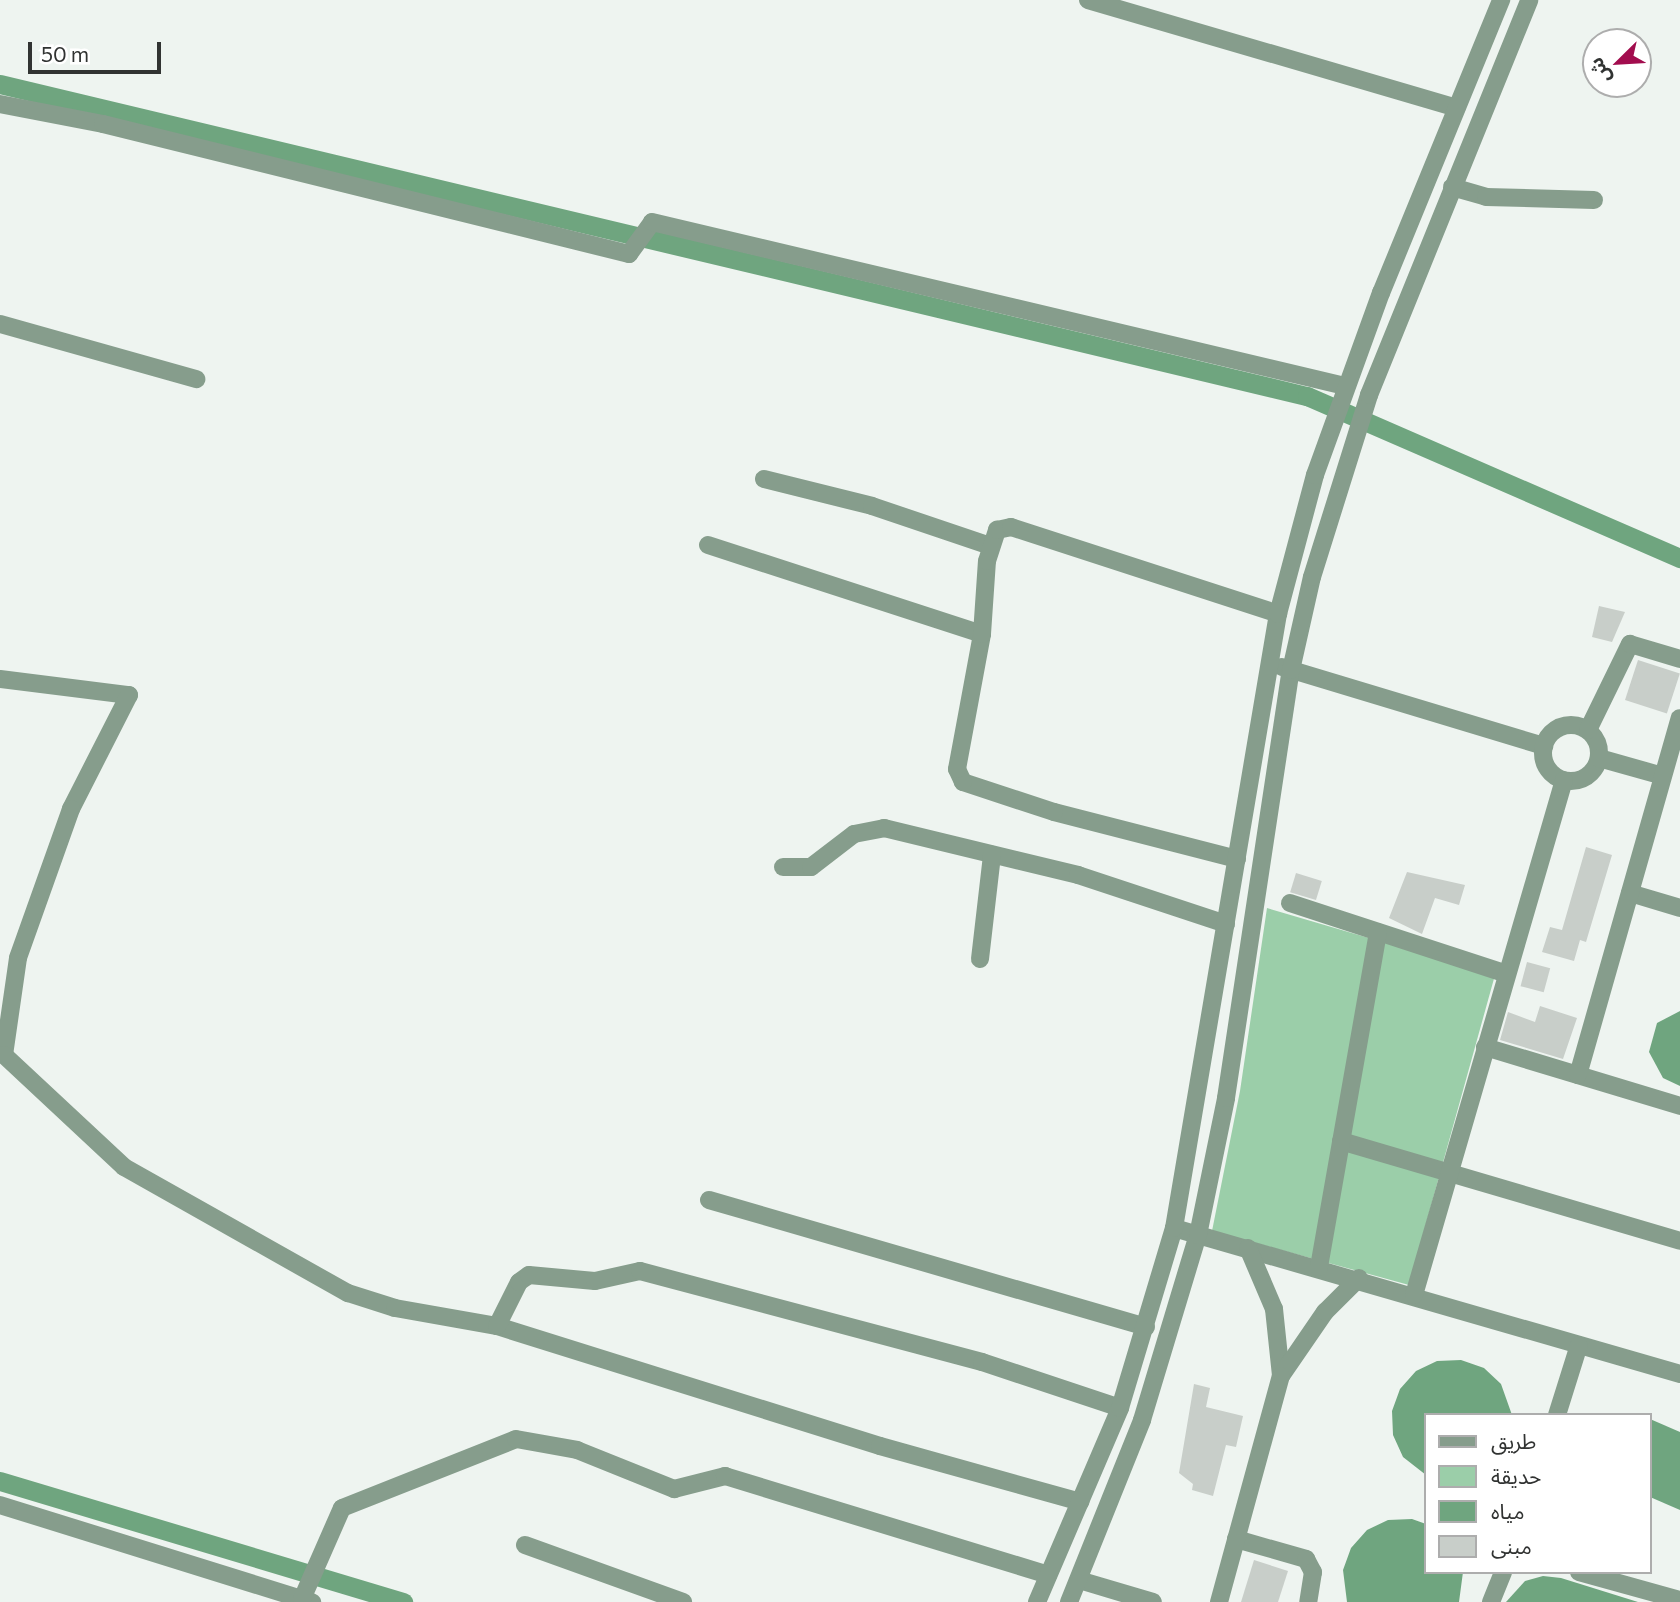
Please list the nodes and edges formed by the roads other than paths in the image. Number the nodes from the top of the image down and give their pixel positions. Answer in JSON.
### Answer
{"nodes":[{"id":1,"x":1088,"y":0,"type":"edge"},
{"id":2,"x":1502,"y":0,"type":"edge"},
{"id":3,"x":1529,"y":0,"type":"edge"},
{"id":4,"x":0,"y":104,"type":"edge"},
{"id":5,"x":1457,"y":108,"type":"junction"},
{"id":6,"x":1452,"y":187,"type":"junction"},
{"id":7,"x":1594,"y":200,"type":"dead end"},
{"id":8,"x":0,"y":324,"type":"edge"},
{"id":9,"x":196,"y":379,"type":"dead end"},
{"id":10,"x":1345,"y":386,"type":"junction"},
{"id":11,"x":764,"y":479,"type":"dead end"},
{"id":12,"x":708,"y":545,"type":"dead end"},
{"id":13,"x":990,"y":546,"type":"junction"},
{"id":14,"x":1278,"y":614,"type":"junction"},
{"id":15,"x":982,"y":634,"type":"junction"},
{"id":16,"x":1680,"y":659,"type":"edge"},
{"id":17,"x":1269,"y":663,"type":"junction"},
{"id":18,"x":1291,"y":670,"type":"junction"},
{"id":19,"x":0,"y":679,"type":"edge"},
{"id":20,"x":1680,"y":718,"type":"edge"},
{"id":21,"x":1588,"y":730,"type":"junction"},
{"id":22,"x":1544,"y":746,"type":"junction"},
{"id":23,"x":1599,"y":758,"type":"junction"},
{"id":24,"x":1663,"y":776,"type":"junction"},
{"id":25,"x":1564,"y":780,"type":"junction"},
{"id":26,"x":992,"y":855,"type":"junction"},
{"id":27,"x":1237,"y":859,"type":"junction"},
{"id":28,"x":783,"y":867,"type":"dead end"},
{"id":29,"x":1630,"y":893,"type":"junction"},
{"id":30,"x":1290,"y":903,"type":"dead end"},
{"id":31,"x":1680,"y":908,"type":"edge"},
{"id":32,"x":1226,"y":923,"type":"junction"},
{"id":33,"x":1378,"y":932,"type":"junction"},
{"id":34,"x":980,"y":959,"type":"dead end"},
{"id":35,"x":1507,"y":974,"type":"junction"},
{"id":36,"x":1485,"y":1047,"type":"junction"},
{"id":37,"x":4,"y":1055,"type":"junction"},
{"id":38,"x":0,"y":1074,"type":"edge"},
{"id":39,"x":1578,"y":1075,"type":"junction"},
{"id":40,"x":1680,"y":1106,"type":"edge"},
{"id":41,"x":1341,"y":1141,"type":"junction"},
{"id":42,"x":1450,"y":1173,"type":"junction"},
{"id":43,"x":709,"y":1200,"type":"dead end"},
{"id":44,"x":1174,"y":1228,"type":"junction"},
{"id":45,"x":1198,"y":1235,"type":"junction"},
{"id":46,"x":1680,"y":1241,"type":"edge"},
{"id":47,"x":1248,"y":1248,"type":"junction"},
{"id":48,"x":1319,"y":1267,"type":"junction"},
{"id":49,"x":1359,"y":1278,"type":"junction"},
{"id":50,"x":1415,"y":1295,"type":"junction"},
{"id":51,"x":497,"y":1326,"type":"junction"},
{"id":52,"x":1146,"y":1327,"type":"junction"},
{"id":53,"x":1578,"y":1345,"type":"junction"},
{"id":54,"x":1680,"y":1374,"type":"edge"},
{"id":55,"x":1281,"y":1376,"type":"junction"},
{"id":56,"x":1120,"y":1408,"type":"junction"},
{"id":57,"x":1558,"y":1413,"type":"edge"},
{"id":58,"x":1080,"y":1502,"type":"junction"},
{"id":59,"x":0,"y":1505,"type":"edge"},
{"id":60,"x":1236,"y":1539,"type":"junction"},
{"id":61,"x":525,"y":1545,"type":"dead end"},
{"id":62,"x":1048,"y":1574,"type":"junction"},
{"id":63,"x":1502,"y":1574,"type":"edge"},
{"id":64,"x":1586,"y":1574,"type":"edge"},
{"id":65,"x":1079,"y":1580,"type":"junction"},
{"id":66,"x":1680,"y":1600,"type":"edge"},
{"id":67,"x":307,"y":1601,"type":"edge"},
{"id":68,"x":683,"y":1602,"type":"edge"},
{"id":69,"x":1037,"y":1602,"type":"edge"},
{"id":70,"x":1069,"y":1602,"type":"edge"},
{"id":71,"x":1153,"y":1602,"type":"edge"},
{"id":72,"x":1219,"y":1602,"type":"edge"},
{"id":73,"x":1308,"y":1602,"type":"edge"},
{"id":74,"x":1491,"y":1602,"type":"edge"}],
"edges":[{"from":1,"to":5,"type":"street"},
{"from":2,"to":5,"type":"street"},
{"from":3,"to":6,"type":"street"},
{"from":4,"to":10,"type":"street"},
{"from":5,"to":10,"type":"street"},
{"from":6,"to":7,"type":"street"},
{"from":6,"to":18,"type":"street"},
{"from":8,"to":9,"type":"street"},
{"from":10,"to":14,"type":"street"},
{"from":11,"to":13,"type":"street"},
{"from":12,"to":15,"type":"street"},
{"from":13,"to":14,"type":"street"},
{"from":13,"to":15,"type":"street"},
{"from":14,"to":17,"type":"street"},
{"from":15,"to":27,"type":"street"},
{"from":16,"to":21,"type":"street"},
{"from":17,"to":18,"type":"street"},
{"from":17,"to":27,"type":"street"},
{"from":18,"to":22,"type":"street"},
{"from":18,"to":45,"type":"street"},
{"from":19,"to":37,"type":"street"},
{"from":20,"to":24,"type":"street"},
{"from":21,"to":22,"type":"street"},
{"from":21,"to":23,"type":"street"},
{"from":22,"to":25,"type":"street"},
{"from":23,"to":24,"type":"street"},
{"from":23,"to":25,"type":"street"},
{"from":24,"to":29,"type":"street"},
{"from":25,"to":35,"type":"street"},
{"from":26,"to":28,"type":"street"},
{"from":26,"to":32,"type":"street"},
{"from":26,"to":34,"type":"street"},
{"from":27,"to":32,"type":"street"},
{"from":29,"to":31,"type":"street"},
{"from":29,"to":39,"type":"street"},
{"from":30,"to":33,"type":"street"},
{"from":32,"to":44,"type":"street"},
{"from":33,"to":35,"type":"street"},
{"from":33,"to":41,"type":"street"},
{"from":35,"to":36,"type":"street"},
{"from":36,"to":39,"type":"street"},
{"from":36,"to":42,"type":"street"},
{"from":37,"to":38,"type":"street"},
{"from":37,"to":51,"type":"street"},
{"from":39,"to":40,"type":"street"},
{"from":41,"to":42,"type":"street"},
{"from":41,"to":48,"type":"street"},
{"from":42,"to":46,"type":"street"},
{"from":42,"to":50,"type":"street"},
{"from":43,"to":52,"type":"street"},
{"from":44,"to":45,"type":"street"},
{"from":44,"to":52,"type":"street"},
{"from":45,"to":47,"type":"street"},
{"from":45,"to":65,"type":"street"},
{"from":47,"to":48,"type":"street"},
{"from":47,"to":55,"type":"street"},
{"from":48,"to":49,"type":"street"},
{"from":49,"to":50,"type":"street"},
{"from":49,"to":55,"type":"street"},
{"from":50,"to":53,"type":"street"},
{"from":51,"to":56,"type":"street"},
{"from":51,"to":58,"type":"street"},
{"from":52,"to":56,"type":"street"},
{"from":53,"to":54,"type":"street"},
{"from":53,"to":57,"type":"street"},
{"from":55,"to":60,"type":"street"},
{"from":56,"to":58,"type":"street"},
{"from":58,"to":62,"type":"street"},
{"from":59,"to":67,"type":"street"},
{"from":60,"to":72,"type":"street"},
{"from":60,"to":73,"type":"street"},
{"from":61,"to":68,"type":"street"},
{"from":62,"to":67,"type":"street"},
{"from":62,"to":69,"type":"street"},
{"from":63,"to":74,"type":"street"},
{"from":64,"to":66,"type":"street"},
{"from":65,"to":70,"type":"street"},
{"from":65,"to":71,"type":"street"}]}
